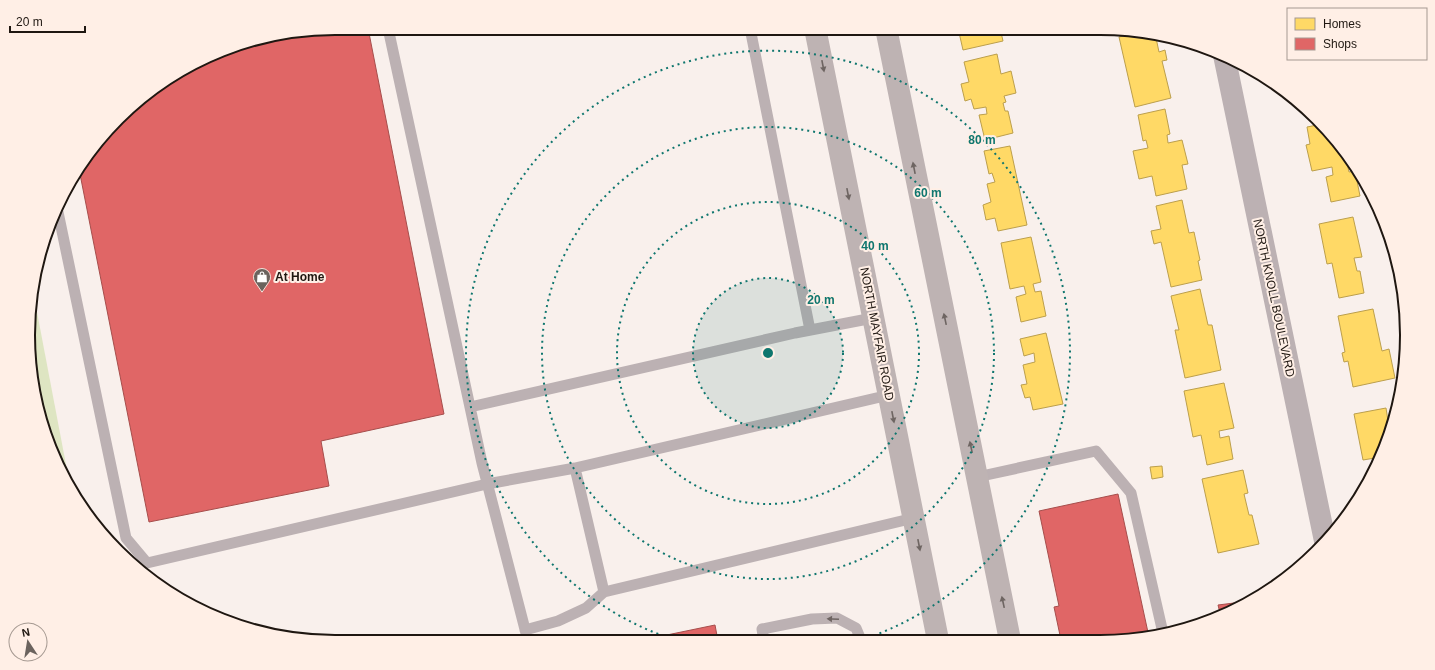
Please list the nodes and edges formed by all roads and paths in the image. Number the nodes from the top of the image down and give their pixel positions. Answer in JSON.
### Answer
{"nodes":[{"id":1,"x":390,"y":35,"type":"edge"},
{"id":2,"x":751,"y":35,"type":"edge"},
{"id":3,"x":816,"y":35,"type":"edge"},
{"id":4,"x":887,"y":35,"type":"edge"},
{"id":5,"x":1226,"y":63,"type":"edge"},
{"id":6,"x":59,"y":217,"type":"edge"},
{"id":7,"x":873,"y":318,"type":"junction"},
{"id":8,"x":810,"y":330,"type":"junction"},
{"id":9,"x":889,"y":394,"type":"junction"},
{"id":10,"x":470,"y":407,"type":"junction"},
{"id":11,"x":575,"y":468,"type":"junction"},
{"id":12,"x":977,"y":477,"type":"junction"},
{"id":13,"x":487,"y":484,"type":"junction"},
{"id":14,"x":914,"y":518,"type":"junction"},
{"id":15,"x":1323,"y":536,"type":"edge"},
{"id":16,"x":604,"y":592,"type":"junction"},
{"id":17,"x":1162,"y":628,"type":"edge"},
{"id":18,"x":526,"y":635,"type":"edge"},
{"id":19,"x":528,"y":635,"type":"edge"},
{"id":20,"x":763,"y":635,"type":"edge"},
{"id":21,"x":859,"y":635,"type":"edge"},
{"id":22,"x":937,"y":635,"type":"edge"},
{"id":23,"x":1009,"y":635,"type":"edge"}],
"edges":[{"from":1,"to":10,"type":"lane"},
{"from":2,"to":8,"type":"lane"},
{"from":3,"to":7,"type":"main road","name":"NORTH MAYFAIR ROAD","one_way":true},
{"from":12,"to":4,"type":"main road","one_way":true},
{"from":5,"to":15,"type":"street","name":"NORTH KNOLL BOULEVARD"},
{"from":6,"to":13,"type":"lane"},
{"from":7,"to":8,"type":"lane"},
{"from":7,"to":9,"type":"main road","name":"NORTH MAYFAIR ROAD"},
{"from":8,"to":10,"type":"lane"},
{"from":9,"to":11,"type":"lane"},
{"from":9,"to":14,"type":"main road","name":"NORTH MAYFAIR ROAD","one_way":true},
{"from":10,"to":13,"type":"lane"},
{"from":11,"to":13,"type":"lane"},
{"from":11,"to":16,"type":"lane"},
{"from":12,"to":17,"type":"lane"},
{"from":23,"to":12,"type":"main road","one_way":true},
{"from":13,"to":18,"type":"lane"},
{"from":14,"to":16,"type":"lane"},
{"from":14,"to":22,"type":"main road","name":"NORTH MAYFAIR ROAD","one_way":true},
{"from":16,"to":19,"type":"lane"},
{"from":21,"to":20,"type":"lane","one_way":true}]}
